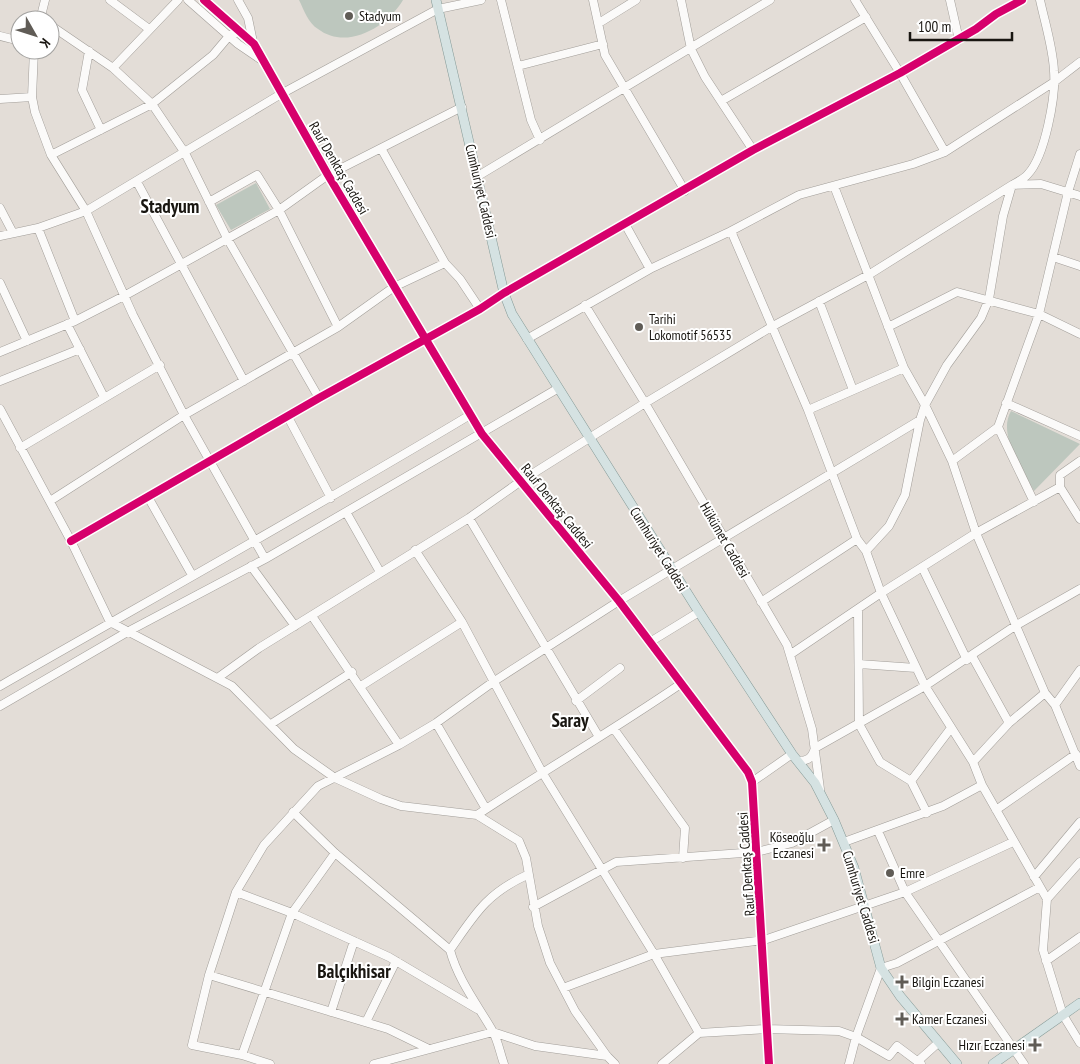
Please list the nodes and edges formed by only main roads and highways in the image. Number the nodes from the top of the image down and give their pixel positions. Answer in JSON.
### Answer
{"nodes":[{"id":1,"x":437,"y":4,"type":"edge"},
{"id":2,"x":1080,"y":1003,"type":"edge"},
{"id":3,"x":957,"y":1064,"type":"edge"},
{"id":4,"x":993,"y":1064,"type":"edge"}],
"edges":[{"from":1,"to":3,"type":"main road","name":"Cumhuriyet Caddesi"},
{"from":2,"to":4,"type":"main road"}]}
